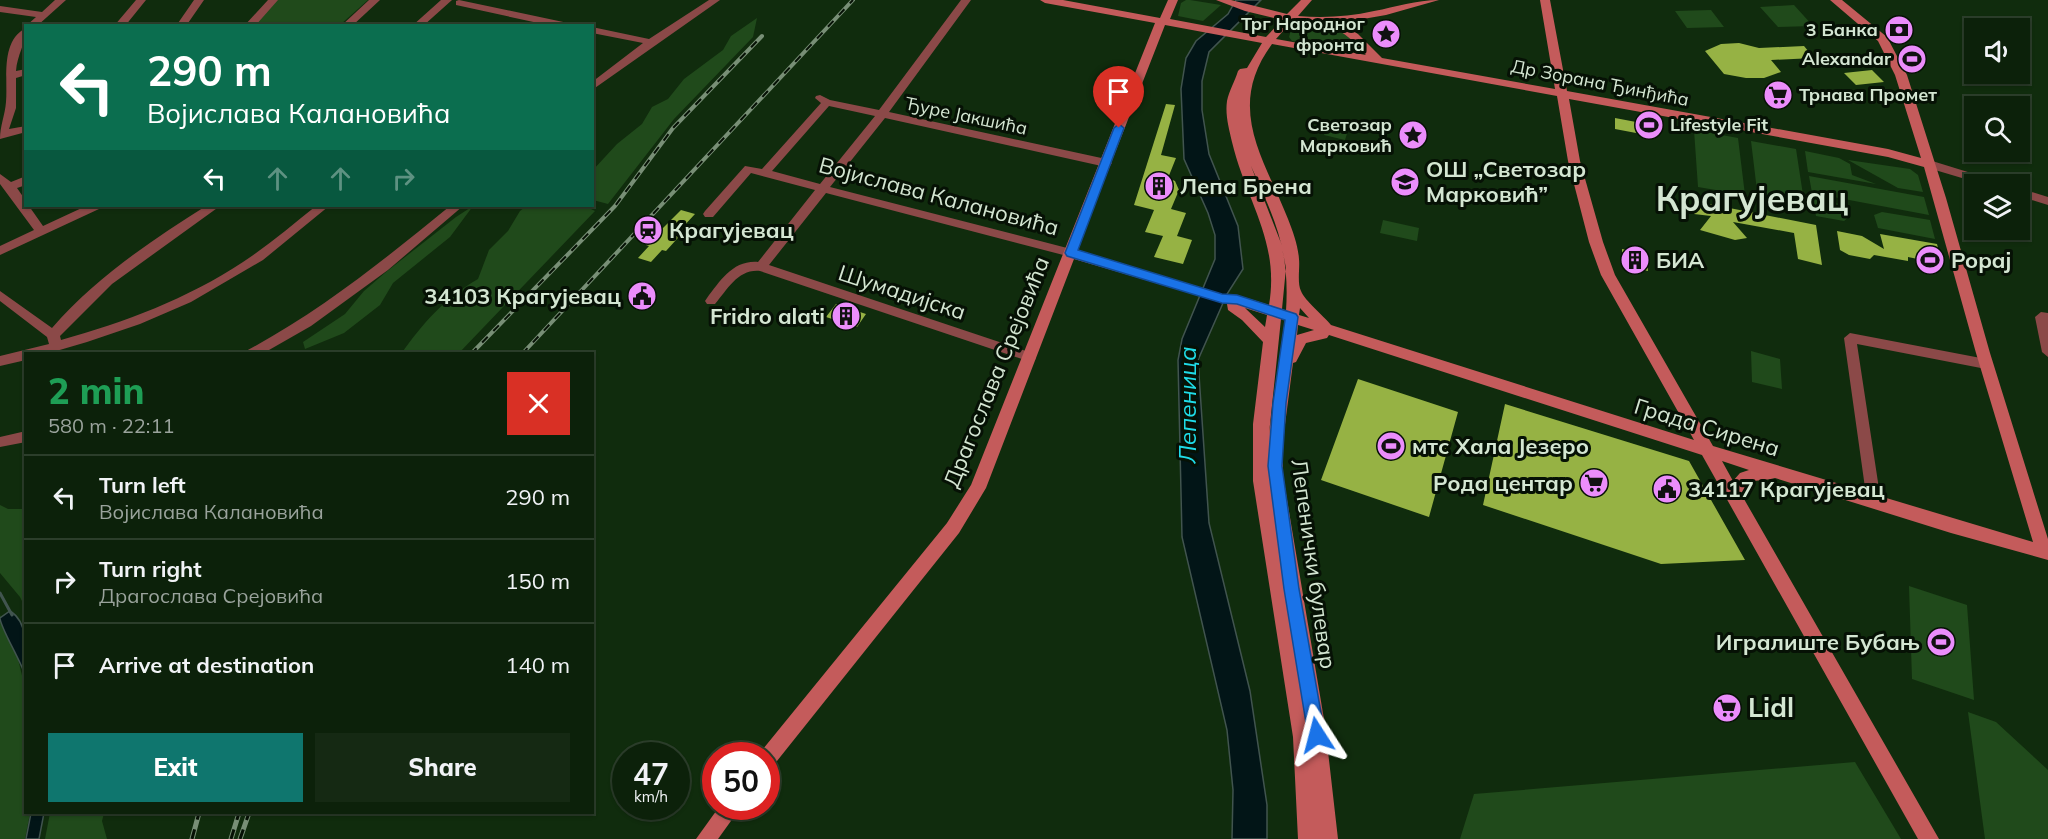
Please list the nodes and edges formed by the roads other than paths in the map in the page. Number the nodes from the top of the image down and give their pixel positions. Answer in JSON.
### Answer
{"nodes":[{"id":1,"x":61,"y":0,"type":"edge"},
{"id":2,"x":141,"y":0,"type":"edge"},
{"id":3,"x":198,"y":0,"type":"edge"},
{"id":4,"x":273,"y":0,"type":"edge"},
{"id":5,"x":375,"y":0,"type":"edge"},
{"id":6,"x":447,"y":0,"type":"edge"},
{"id":7,"x":715,"y":0,"type":"edge"},
{"id":8,"x":966,"y":0,"type":"edge"},
{"id":9,"x":1045,"y":0,"type":"edge"},
{"id":10,"x":1293,"y":0,"type":"edge"},
{"id":11,"x":1308,"y":0,"type":"edge"},
{"id":12,"x":1434,"y":0,"type":"edge"},
{"id":13,"x":1545,"y":0,"type":"edge"},
{"id":14,"x":1835,"y":0,"type":"edge"},
{"id":15,"x":1166,"y":1,"type":"edge"},
{"id":16,"x":1223,"y":1,"type":"edge"},
{"id":17,"x":459,"y":3,"type":"dead end"},
{"id":18,"x":0,"y":9,"type":"edge"},
{"id":19,"x":44,"y":15,"type":"junction"},
{"id":20,"x":1283,"y":18,"type":"junction"},
{"id":21,"x":1320,"y":20,"type":"junction"},
{"id":22,"x":1160,"y":22,"type":"junction"},
{"id":23,"x":33,"y":24,"type":"edge"},
{"id":24,"x":121,"y":24,"type":"edge"},
{"id":25,"x":182,"y":24,"type":"edge"},
{"id":26,"x":251,"y":24,"type":"edge"},
{"id":27,"x":348,"y":24,"type":"edge"},
{"id":28,"x":419,"y":24,"type":"edge"},
{"id":29,"x":559,"y":24,"type":"edge"},
{"id":30,"x":594,"y":30,"type":"edge"},
{"id":31,"x":24,"y":35,"type":"edge"},
{"id":32,"x":1356,"y":38,"type":"junction"},
{"id":33,"x":1263,"y":40,"type":"junction"},
{"id":34,"x":651,"y":42,"type":"junction"},
{"id":35,"x":1300,"y":46,"type":"junction"},
{"id":36,"x":1336,"y":53,"type":"junction"},
{"id":37,"x":1388,"y":62,"type":"junction"},
{"id":38,"x":1255,"y":67,"type":"junction"},
{"id":39,"x":7,"y":72,"type":"edge"},
{"id":40,"x":24,"y":72,"type":"edge"},
{"id":41,"x":594,"y":84,"type":"edge"},
{"id":42,"x":1561,"y":93,"type":"junction"},
{"id":43,"x":882,"y":114,"type":"junction"},
{"id":44,"x":4,"y":118,"type":"edge"},
{"id":45,"x":24,"y":129,"type":"edge"},
{"id":46,"x":1,"y":135,"type":"edge"},
{"id":47,"x":1106,"y":163,"type":"junction"},
{"id":48,"x":1929,"y":164,"type":"junction"},
{"id":49,"x":765,"y":173,"type":"junction"},
{"id":50,"x":1964,"y":175,"type":"edge"},
{"id":51,"x":24,"y":180,"type":"edge"},
{"id":52,"x":3,"y":181,"type":"edge"},
{"id":53,"x":824,"y":188,"type":"junction"},
{"id":54,"x":2030,"y":195,"type":"edge"},
{"id":55,"x":2048,"y":201,"type":"edge"},
{"id":56,"x":93,"y":207,"type":"edge"},
{"id":57,"x":213,"y":207,"type":"edge"},
{"id":58,"x":322,"y":207,"type":"edge"},
{"id":59,"x":456,"y":207,"type":"edge"},
{"id":60,"x":709,"y":214,"type":"dead end"},
{"id":61,"x":41,"y":231,"type":"junction"},
{"id":62,"x":0,"y":251,"type":"edge"},
{"id":63,"x":1071,"y":253,"type":"junction"},
{"id":64,"x":762,"y":265,"type":"junction"},
{"id":65,"x":1279,"y":268,"type":"junction"},
{"id":66,"x":1294,"y":292,"type":"junction"},
{"id":67,"x":0,"y":295,"type":"edge"},
{"id":68,"x":711,"y":301,"type":"dead end"},
{"id":69,"x":1231,"y":302,"type":"junction"},
{"id":70,"x":1274,"y":316,"type":"junction"},
{"id":71,"x":2048,"y":318,"type":"edge"},
{"id":72,"x":1291,"y":321,"type":"junction"},
{"id":73,"x":1323,"y":331,"type":"junction"},
{"id":74,"x":1270,"y":341,"type":"junction"},
{"id":75,"x":55,"y":345,"type":"edge"},
{"id":76,"x":33,"y":352,"type":"edge"},
{"id":77,"x":255,"y":352,"type":"edge"},
{"id":78,"x":2048,"y":352,"type":"edge"},
{"id":79,"x":24,"y":355,"type":"edge"},
{"id":80,"x":1030,"y":357,"type":"junction"},
{"id":81,"x":0,"y":361,"type":"edge"},
{"id":82,"x":1986,"y":364,"type":"junction"},
{"id":83,"x":1283,"y":371,"type":"junction"},
{"id":84,"x":1687,"y":412,"type":"junction"},
{"id":85,"x":1653,"y":434,"type":"junction"},
{"id":86,"x":24,"y":436,"type":"edge"},
{"id":87,"x":0,"y":442,"type":"edge"},
{"id":88,"x":1710,"y":452,"type":"junction"},
{"id":89,"x":1777,"y":472,"type":"junction"},
{"id":90,"x":1736,"y":500,"type":"junction"},
{"id":91,"x":1874,"y":502,"type":"junction"},
{"id":92,"x":2046,"y":552,"type":"edge"},
{"id":93,"x":780,"y":742,"type":"edge"},
{"id":94,"x":721,"y":820,"type":"edge"},
{"id":95,"x":706,"y":839,"type":"edge"},
{"id":96,"x":1308,"y":839,"type":"edge"},
{"id":97,"x":1328,"y":839,"type":"edge"},
{"id":98,"x":1929,"y":839,"type":"edge"}],
"edges":[{"from":1,"to":19,"type":"street"},
{"from":2,"to":24,"type":"street"},
{"from":3,"to":25,"type":"street"},
{"from":4,"to":26,"type":"street"},
{"from":5,"to":27,"type":"street"},
{"from":6,"to":28,"type":"street"},
{"from":7,"to":34,"type":"street"},
{"from":8,"to":43,"type":"street"},
{"from":9,"to":22,"type":"main road","name":"Др Зорана Ђинђића"},
{"from":10,"to":20,"type":"main road","name":"Лепенички булевар"},
{"from":11,"to":20,"type":"main road","name":"Лепенички булевар"},
{"from":11,"to":21,"type":"main road"},
{"from":12,"to":21,"type":"main road"},
{"from":13,"to":42,"type":"main road"},
{"from":14,"to":48,"type":"main road"},
{"from":15,"to":22,"type":"main road","name":"Драгослава Срејовића"},
{"from":16,"to":20,"type":"main road"},
{"from":17,"to":29,"type":"street"},
{"from":18,"to":19,"type":"street"},
{"from":19,"to":23,"type":"street"},
{"from":20,"to":21,"type":"main road"},
{"from":20,"to":33,"type":"main road","name":"Лепенички булевар"},
{"from":21,"to":32,"type":"main road"},
{"from":22,"to":33,"type":"main road","name":"Др Зорана Ђинђића"},
{"from":22,"to":47,"type":"main road","name":"Драгослава Срејовића"},
{"from":30,"to":34,"type":"street"},
{"from":31,"to":39,"type":"street"},
{"from":32,"to":36,"type":"main road"},
{"from":32,"to":37,"type":"main road"},
{"from":33,"to":35,"type":"main road","name":"Др Зорана Ђинђића"},
{"from":33,"to":38,"type":"main road","name":"Лепенички булевар"},
{"from":33,"to":65,"type":"main road","name":"Лепенички булевар"},
{"from":34,"to":41,"type":"street"},
{"from":35,"to":36,"type":"main road","name":"Др Зорана Ђинђића"},
{"from":35,"to":38,"type":"main road"},
{"from":36,"to":37,"type":"main road","name":"Др Зорана Ђинђића"},
{"from":37,"to":42,"type":"main road","name":"Др Зорана Ђинђића"},
{"from":38,"to":66,"type":"main road","name":"Лепенички булевар"},
{"from":39,"to":40,"type":"street"},
{"from":39,"to":44,"type":"street"},
{"from":42,"to":48,"type":"main road","name":"Др Зорана Ђинђића"},
{"from":42,"to":84,"type":"main road"},
{"from":43,"to":47,"type":"street","name":"Ђуре Јакшића"},
{"from":43,"to":49,"type":"street","name":"Ђуре Јакшића"},
{"from":43,"to":53,"type":"street"},
{"from":44,"to":46,"type":"street"},
{"from":45,"to":46,"type":"street"},
{"from":47,"to":63,"type":"main road","name":"Драгослава Срејовића"},
{"from":48,"to":50,"type":"street","name":"Др Зорана Ђинђића"},
{"from":48,"to":82,"type":"main road"},
{"from":49,"to":53,"type":"street","name":"Војислава Калановића"},
{"from":49,"to":60,"type":"street","name":"Војислава Калановића"},
{"from":51,"to":52,"type":"street"},
{"from":52,"to":61,"type":"street"},
{"from":53,"to":63,"type":"street","name":"Војислава Калановића"},
{"from":53,"to":64,"type":"street"},
{"from":54,"to":55,"type":"street"},
{"from":56,"to":61,"type":"street"},
{"from":57,"to":75,"type":"street"},
{"from":58,"to":75,"type":"street"},
{"from":59,"to":77,"type":"street"},
{"from":61,"to":62,"type":"street"},
{"from":63,"to":69,"type":"main road","name":"Војислава Калановића"},
{"from":63,"to":80,"type":"main road","name":"Драгослава Срејовића"},
{"from":64,"to":68,"type":"street"},
{"from":64,"to":80,"type":"street","name":"Шумадијска"},
{"from":65,"to":69,"type":"main road"},
{"from":65,"to":70,"type":"main road","name":"Лепенички булевар"},
{"from":66,"to":72,"type":"main road","name":"Лепенички булевар"},
{"from":66,"to":73,"type":"main road"},
{"from":67,"to":75,"type":"street"},
{"from":69,"to":70,"type":"main road","name":"Војислава Калановића"},
{"from":69,"to":74,"type":"main road"},
{"from":70,"to":72,"type":"main road","name":"Града Сирена"},
{"from":70,"to":74,"type":"main road","name":"Лепенички булевар"},
{"from":71,"to":78,"type":"street"},
{"from":72,"to":73,"type":"main road","name":"Града Сирена"},
{"from":72,"to":83,"type":"main road","name":"Лепенички булевар"},
{"from":73,"to":83,"type":"main road"},
{"from":73,"to":85,"type":"main road","name":"Града Сирена"},
{"from":74,"to":96,"type":"main road","name":"Лепенички булевар"},
{"from":75,"to":76,"type":"street"},
{"from":79,"to":81,"type":"street"},
{"from":80,"to":93,"type":"main road","name":"Драгослава Срејовића"},
{"from":82,"to":91,"type":"street"},
{"from":82,"to":92,"type":"main road"},
{"from":83,"to":97,"type":"main road","name":"Лепенички булевар"},
{"from":84,"to":85,"type":"main road"},
{"from":84,"to":88,"type":"main road"},
{"from":85,"to":88,"type":"main road","name":"Града Сирена"},
{"from":86,"to":87,"type":"street"},
{"from":88,"to":89,"type":"main road","name":"Града Сирена"},
{"from":88,"to":90,"type":"main road"},
{"from":89,"to":90,"type":"main road"},
{"from":89,"to":91,"type":"main road","name":"Града Сирена"},
{"from":90,"to":98,"type":"main road"},
{"from":91,"to":92,"type":"main road","name":"Града Сирена"},
{"from":94,"to":95,"type":"main road"}]}
